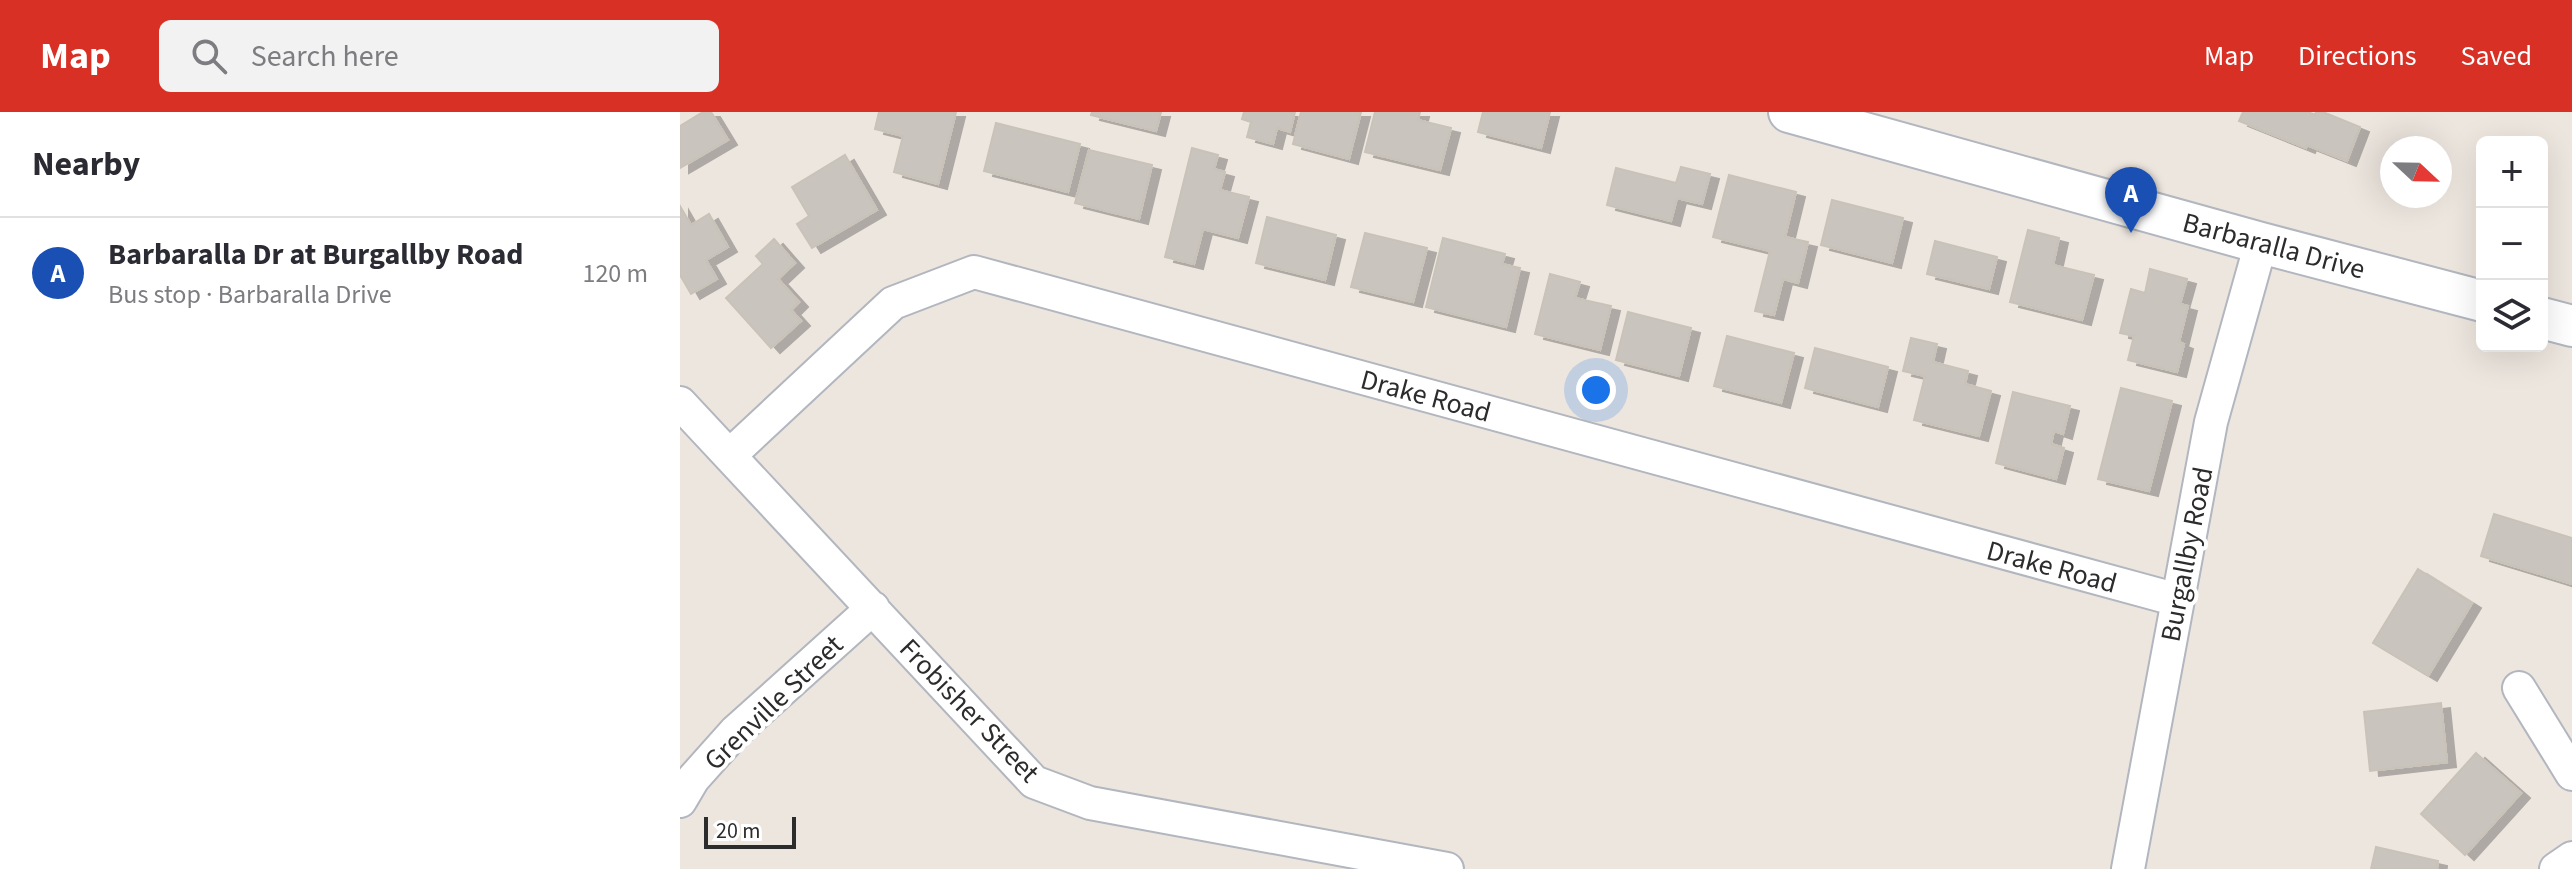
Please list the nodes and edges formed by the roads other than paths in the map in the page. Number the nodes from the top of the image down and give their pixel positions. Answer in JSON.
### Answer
{"nodes":[{"id":1,"x":1789,"y":112,"type":"edge"},
{"id":2,"x":2261,"y":243,"type":"junction"},
{"id":3,"x":2476,"y":299,"type":"edge"},
{"id":4,"x":2548,"y":320,"type":"edge"},
{"id":5,"x":2572,"y":326,"type":"edge"},
{"id":6,"x":680,"y":403,"type":"edge"},
{"id":7,"x":730,"y":455,"type":"junction"},
{"id":8,"x":2178,"y":600,"type":"junction"},
{"id":9,"x":873,"y":608,"type":"junction"},
{"id":10,"x":2519,"y":688,"type":"dead end"},
{"id":11,"x":2572,"y":774,"type":"edge"},
{"id":12,"x":684,"y":783,"type":"edge"},
{"id":13,"x":2572,"y":858,"type":"edge"},
{"id":14,"x":1447,"y":869,"type":"edge"},
{"id":15,"x":2128,"y":869,"type":"edge"},
{"id":16,"x":2556,"y":869,"type":"edge"}],
"edges":[{"from":1,"to":2,"type":"street","name":"Barbaralla Drive"},
{"from":2,"to":3,"type":"street","name":"Barbaralla Drive"},
{"from":2,"to":8,"type":"street","name":"Burgallby Road"},
{"from":4,"to":5,"type":"street"},
{"from":6,"to":7,"type":"street","name":"Frobisher Street"},
{"from":7,"to":8,"type":"street","name":"Drake Road"},
{"from":7,"to":9,"type":"street","name":"Frobisher Street"},
{"from":8,"to":15,"type":"street","name":"Burgallby Road"},
{"from":9,"to":12,"type":"street","name":"Grenville Street"},
{"from":9,"to":14,"type":"street","name":"Frobisher Street"},
{"from":10,"to":11,"type":"street"},
{"from":13,"to":16,"type":"street"}]}
